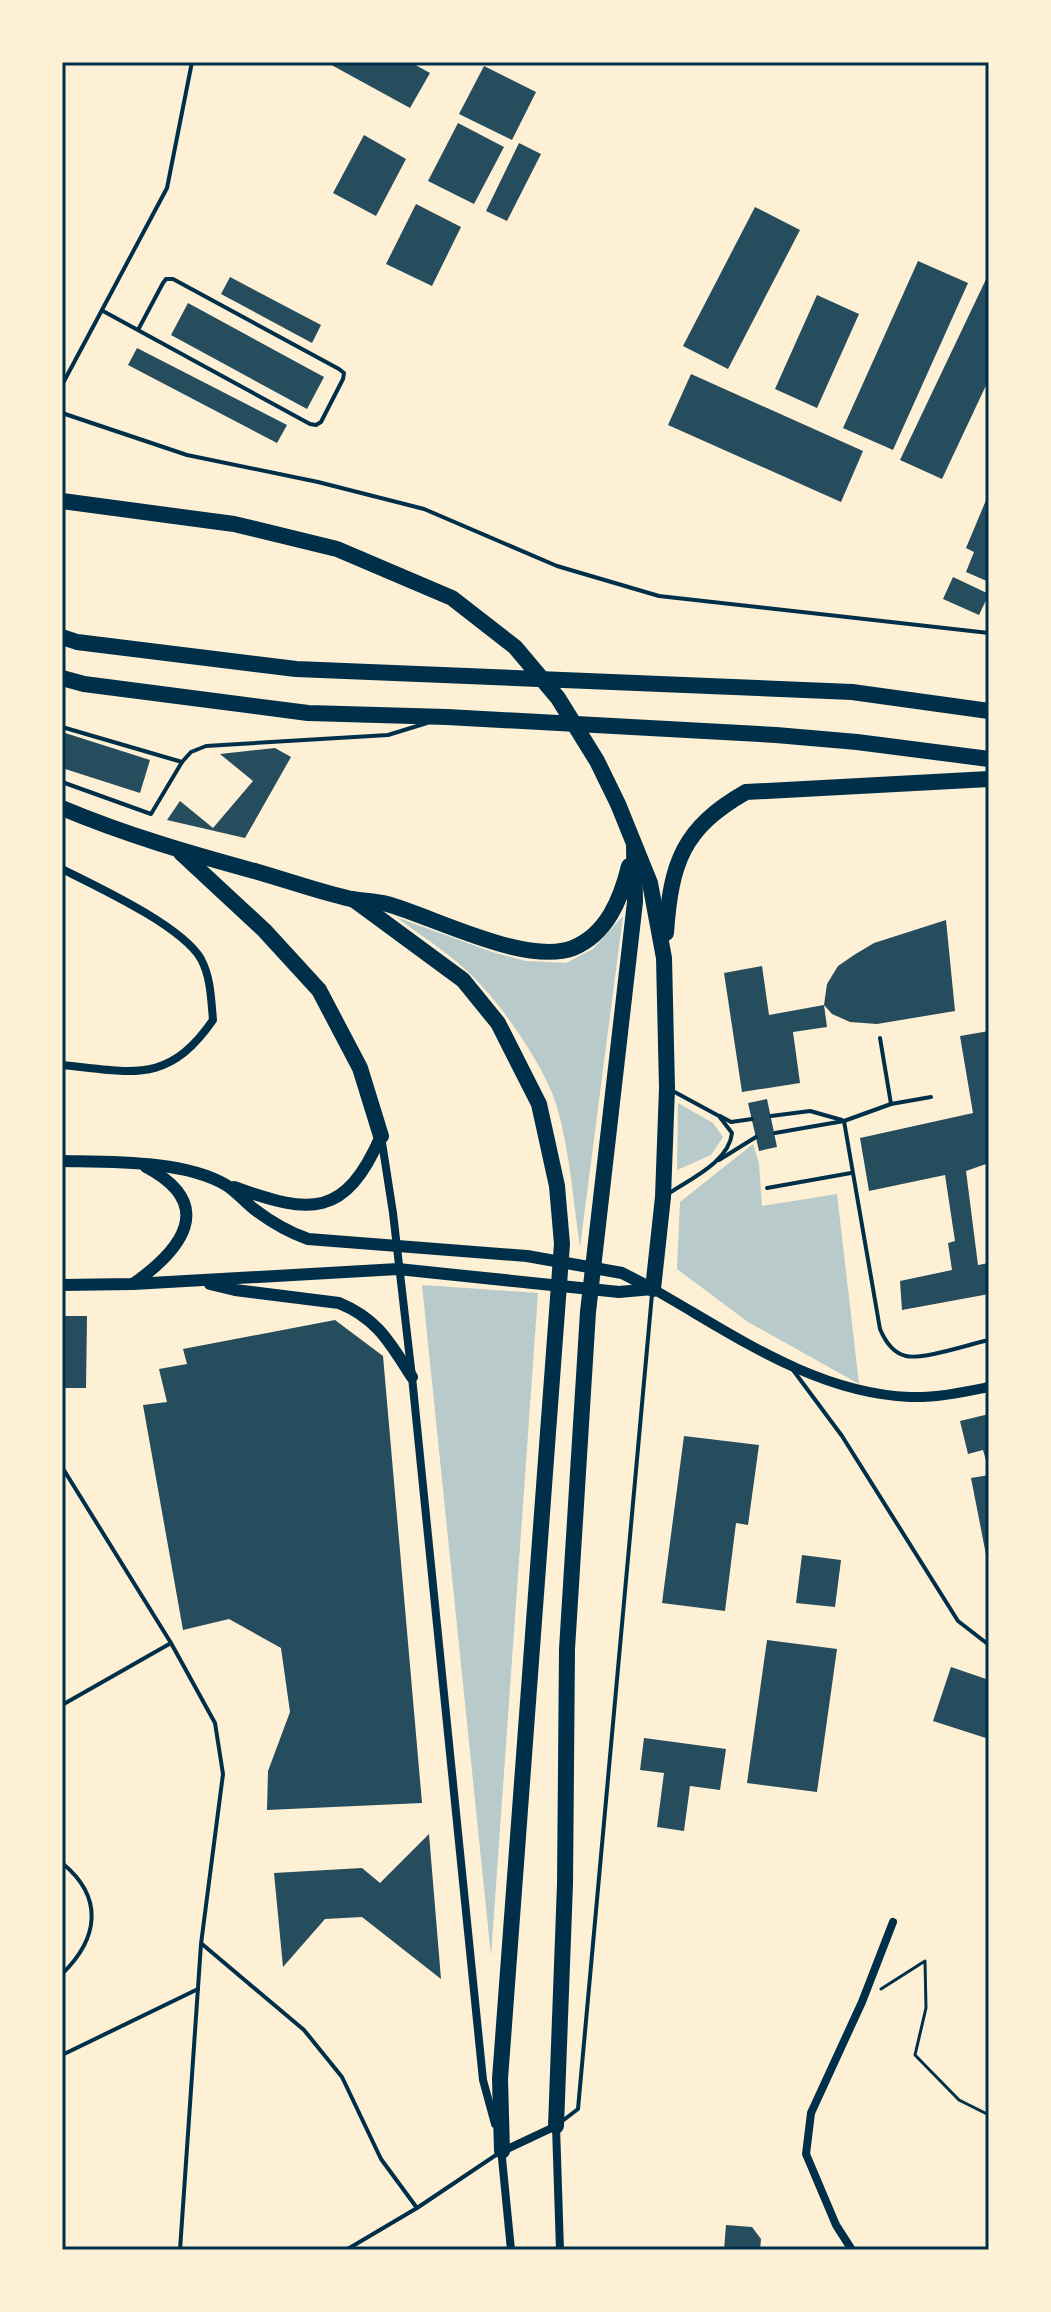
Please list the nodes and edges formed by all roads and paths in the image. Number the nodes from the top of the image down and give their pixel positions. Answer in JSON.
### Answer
{"nodes":[{"id":1,"x":192,"y":62,"type":"edge"},
{"id":2,"x":103,"y":311,"type":"junction"},
{"id":3,"x":138,"y":330,"type":"junction"},
{"id":4,"x":62,"y":385,"type":"edge"},
{"id":5,"x":62,"y":413,"type":"edge"},
{"id":6,"x":62,"y":501,"type":"edge"},
{"id":7,"x":989,"y":633,"type":"edge"},
{"id":8,"x":62,"y":637,"type":"edge"},
{"id":9,"x":62,"y":678,"type":"edge"},
{"id":10,"x":989,"y":711,"type":"edge"},
{"id":11,"x":447,"y":717,"type":"junction"},
{"id":12,"x":62,"y":727,"type":"edge"},
{"id":13,"x":989,"y":759,"type":"edge"},
{"id":14,"x":182,"y":762,"type":"junction"},
{"id":15,"x":989,"y":779,"type":"edge"},
{"id":16,"x":62,"y":782,"type":"edge"},
{"id":17,"x":62,"y":808,"type":"edge"},
{"id":18,"x":634,"y":845,"type":"junction"},
{"id":19,"x":177,"y":850,"type":"junction"},
{"id":20,"x":62,"y":869,"type":"edge"},
{"id":21,"x":353,"y":899,"type":"junction"},
{"id":22,"x":664,"y":958,"type":"junction"},
{"id":23,"x":880,"y":1038,"type":"dead end"},
{"id":24,"x":62,"y":1065,"type":"edge"},
{"id":25,"x":667,"y":1088,"type":"junction"},
{"id":26,"x":931,"y":1097,"type":"dead end"},
{"id":27,"x":891,"y":1104,"type":"junction"},
{"id":28,"x":719,"y":1116,"type":"junction"},
{"id":29,"x":771,"y":1116,"type":"dead end"},
{"id":30,"x":752,"y":1119,"type":"dead end"},
{"id":31,"x":844,"y":1121,"type":"junction"},
{"id":32,"x":775,"y":1133,"type":"dead end"},
{"id":33,"x":381,"y":1136,"type":"junction"},
{"id":34,"x":756,"y":1137,"type":"dead end"},
{"id":35,"x":62,"y":1161,"type":"edge"},
{"id":36,"x":717,"y":1161,"type":"junction"},
{"id":37,"x":138,"y":1163,"type":"junction"},
{"id":38,"x":851,"y":1173,"type":"junction"},
{"id":39,"x":226,"y":1185,"type":"junction"},
{"id":40,"x":767,"y":1188,"type":"dead end"},
{"id":41,"x":663,"y":1197,"type":"junction"},
{"id":42,"x":395,"y":1247,"type":"junction"},
{"id":43,"x":398,"y":1269,"type":"junction"},
{"id":44,"x":199,"y":1281,"type":"junction"},
{"id":45,"x":133,"y":1284,"type":"junction"},
{"id":46,"x":62,"y":1285,"type":"edge"},
{"id":47,"x":653,"y":1289,"type":"junction"},
{"id":48,"x":989,"y":1340,"type":"edge"},
{"id":49,"x":792,"y":1368,"type":"junction"},
{"id":50,"x":412,"y":1377,"type":"junction"},
{"id":51,"x":989,"y":1387,"type":"edge"},
{"id":52,"x":62,"y":1467,"type":"edge"},
{"id":53,"x":171,"y":1643,"type":"junction"},
{"id":54,"x":989,"y":1645,"type":"edge"},
{"id":55,"x":62,"y":1705,"type":"edge"},
{"id":56,"x":62,"y":1863,"type":"edge"},
{"id":57,"x":893,"y":1922,"type":"dead end"},
{"id":58,"x":201,"y":1944,"type":"junction"},
{"id":59,"x":62,"y":1974,"type":"edge"},
{"id":60,"x":198,"y":1989,"type":"junction"},
{"id":61,"x":862,"y":2002,"type":"junction"},
{"id":62,"x":62,"y":2055,"type":"edge"},
{"id":63,"x":989,"y":2115,"type":"edge"},
{"id":64,"x":556,"y":2126,"type":"junction"},
{"id":65,"x":502,"y":2151,"type":"junction"},
{"id":66,"x":417,"y":2208,"type":"junction"},
{"id":67,"x":180,"y":2250,"type":"edge"},
{"id":68,"x":346,"y":2250,"type":"edge"},
{"id":69,"x":511,"y":2250,"type":"edge"},
{"id":70,"x":560,"y":2250,"type":"edge"},
{"id":71,"x":852,"y":2250,"type":"edge"}],
"edges":[{"from":1,"to":2,"type":"lane"},
{"from":2,"to":3,"type":"lane"},
{"from":2,"to":4,"type":"lane"},
{"from":3,"to":3,"type":"lane"},
{"from":5,"to":7,"type":"lane"},
{"from":6,"to":18,"type":"highway"},
{"from":8,"to":10,"type":"highway"},
{"from":9,"to":11,"type":"highway"},
{"from":11,"to":13,"type":"highway"},
{"from":11,"to":14,"type":"lane"},
{"from":12,"to":14,"type":"lane"},
{"from":14,"to":16,"type":"lane"},
{"from":15,"to":22,"type":"highway"},
{"from":17,"to":19,"type":"highway"},
{"from":18,"to":21,"type":"highway"},
{"from":18,"to":22,"type":"highway"},
{"from":18,"to":64,"type":"highway"},
{"from":19,"to":21,"type":"highway"},
{"from":19,"to":33,"type":"highway"},
{"from":20,"to":24,"type":"street"},
{"from":21,"to":65,"type":"highway"},
{"from":22,"to":25,"type":"highway"},
{"from":23,"to":27,"type":"lane"},
{"from":25,"to":28,"type":"lane"},
{"from":25,"to":41,"type":"highway"},
{"from":26,"to":27,"type":"lane"},
{"from":27,"to":31,"type":"lane"},
{"from":28,"to":30,"type":"lane"},
{"from":28,"to":36,"type":"lane"},
{"from":29,"to":31,"type":"lane"},
{"from":31,"to":32,"type":"lane"},
{"from":31,"to":38,"type":"lane"},
{"from":33,"to":39,"type":"main road"},
{"from":33,"to":42,"type":"street"},
{"from":34,"to":36,"type":"lane"},
{"from":35,"to":37,"type":"main road"},
{"from":36,"to":41,"type":"lane"},
{"from":37,"to":39,"type":"main road"},
{"from":37,"to":45,"type":"main road"},
{"from":38,"to":40,"type":"lane"},
{"from":38,"to":48,"type":"lane"},
{"from":39,"to":42,"type":"main road"},
{"from":41,"to":47,"type":"highway"},
{"from":42,"to":43,"type":"street"},
{"from":42,"to":47,"type":"main road"},
{"from":43,"to":44,"type":"main road"},
{"from":43,"to":47,"type":"main road"},
{"from":43,"to":50,"type":"street"},
{"from":44,"to":45,"type":"main road"},
{"from":44,"to":50,"type":"main road"},
{"from":45,"to":46,"type":"main road"},
{"from":47,"to":49,"type":"street"},
{"from":47,"to":64,"type":"lane"},
{"from":49,"to":51,"type":"street"},
{"from":49,"to":54,"type":"lane"},
{"from":50,"to":65,"type":"street"},
{"from":52,"to":53,"type":"lane"},
{"from":53,"to":55,"type":"lane"},
{"from":53,"to":58,"type":"lane"},
{"from":56,"to":59,"type":"lane"},
{"from":57,"to":61,"type":"street"},
{"from":58,"to":60,"type":"lane"},
{"from":58,"to":66,"type":"lane"},
{"from":60,"to":62,"type":"lane"},
{"from":60,"to":67,"type":"lane"},
{"from":61,"to":63,"type":"path"},
{"from":61,"to":71,"type":"street"},
{"from":64,"to":65,"type":"street"},
{"from":64,"to":70,"type":"street"},
{"from":65,"to":66,"type":"lane"},
{"from":65,"to":69,"type":"street"},
{"from":66,"to":68,"type":"lane"}]}
